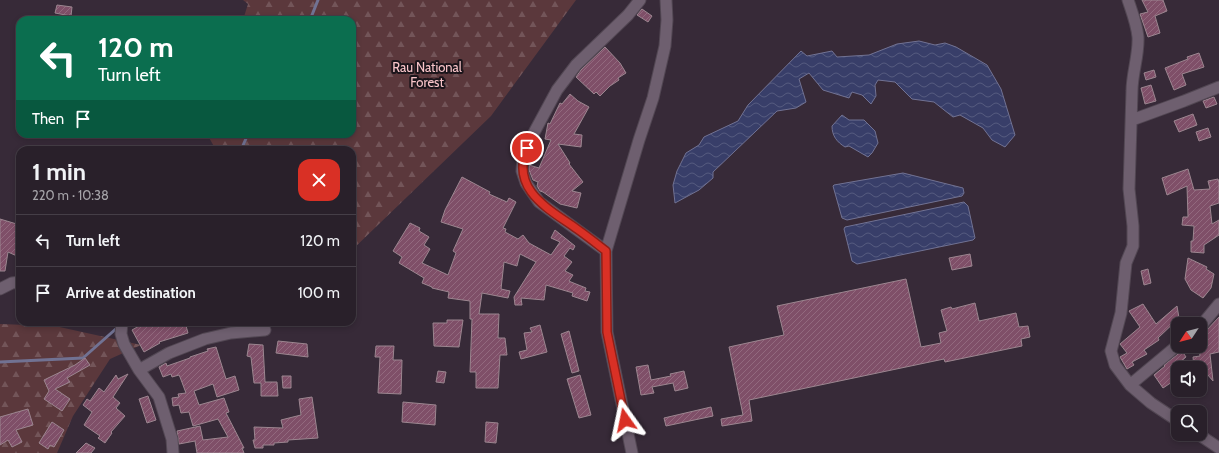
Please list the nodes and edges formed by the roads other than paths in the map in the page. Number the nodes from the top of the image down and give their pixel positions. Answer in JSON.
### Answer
{"nodes":[{"id":1,"x":640,"y":0,"type":"edge"},
{"id":2,"x":666,"y":0,"type":"edge"},
{"id":3,"x":1128,"y":0,"type":"edge"},
{"id":4,"x":1219,"y":86,"type":"edge"},
{"id":5,"x":1132,"y":120,"type":"junction"},
{"id":6,"x":606,"y":251,"type":"junction"},
{"id":7,"x":16,"y":282,"type":"edge"},
{"id":8,"x":0,"y":289,"type":"edge"},
{"id":9,"x":1219,"y":304,"type":"edge"},
{"id":10,"x":1207,"y":319,"type":"edge"},
{"id":11,"x":122,"y":326,"type":"edge"},
{"id":12,"x":265,"y":330,"type":"dead end"},
{"id":13,"x":1171,"y":351,"type":"edge"},
{"id":14,"x":139,"y":370,"type":"junction"},
{"id":15,"x":1130,"y":385,"type":"junction"},
{"id":16,"x":1171,"y":416,"type":"edge"},
{"id":17,"x":1207,"y":440,"type":"edge"},
{"id":18,"x":1219,"y":448,"type":"edge"},
{"id":19,"x":173,"y":453,"type":"edge"},
{"id":20,"x":632,"y":453,"type":"edge"}],
"edges":[{"from":1,"to":6,"type":"street"},
{"from":2,"to":6,"type":"street"},
{"from":3,"to":5,"type":"street"},
{"from":4,"to":5,"type":"street"},
{"from":5,"to":15,"type":"street"},
{"from":6,"to":20,"type":"street"},
{"from":7,"to":8,"type":"street"},
{"from":9,"to":10,"type":"street"},
{"from":11,"to":14,"type":"street"},
{"from":12,"to":14,"type":"street"},
{"from":13,"to":15,"type":"street"},
{"from":14,"to":19,"type":"street"},
{"from":15,"to":16,"type":"street"},
{"from":17,"to":18,"type":"street"}]}
